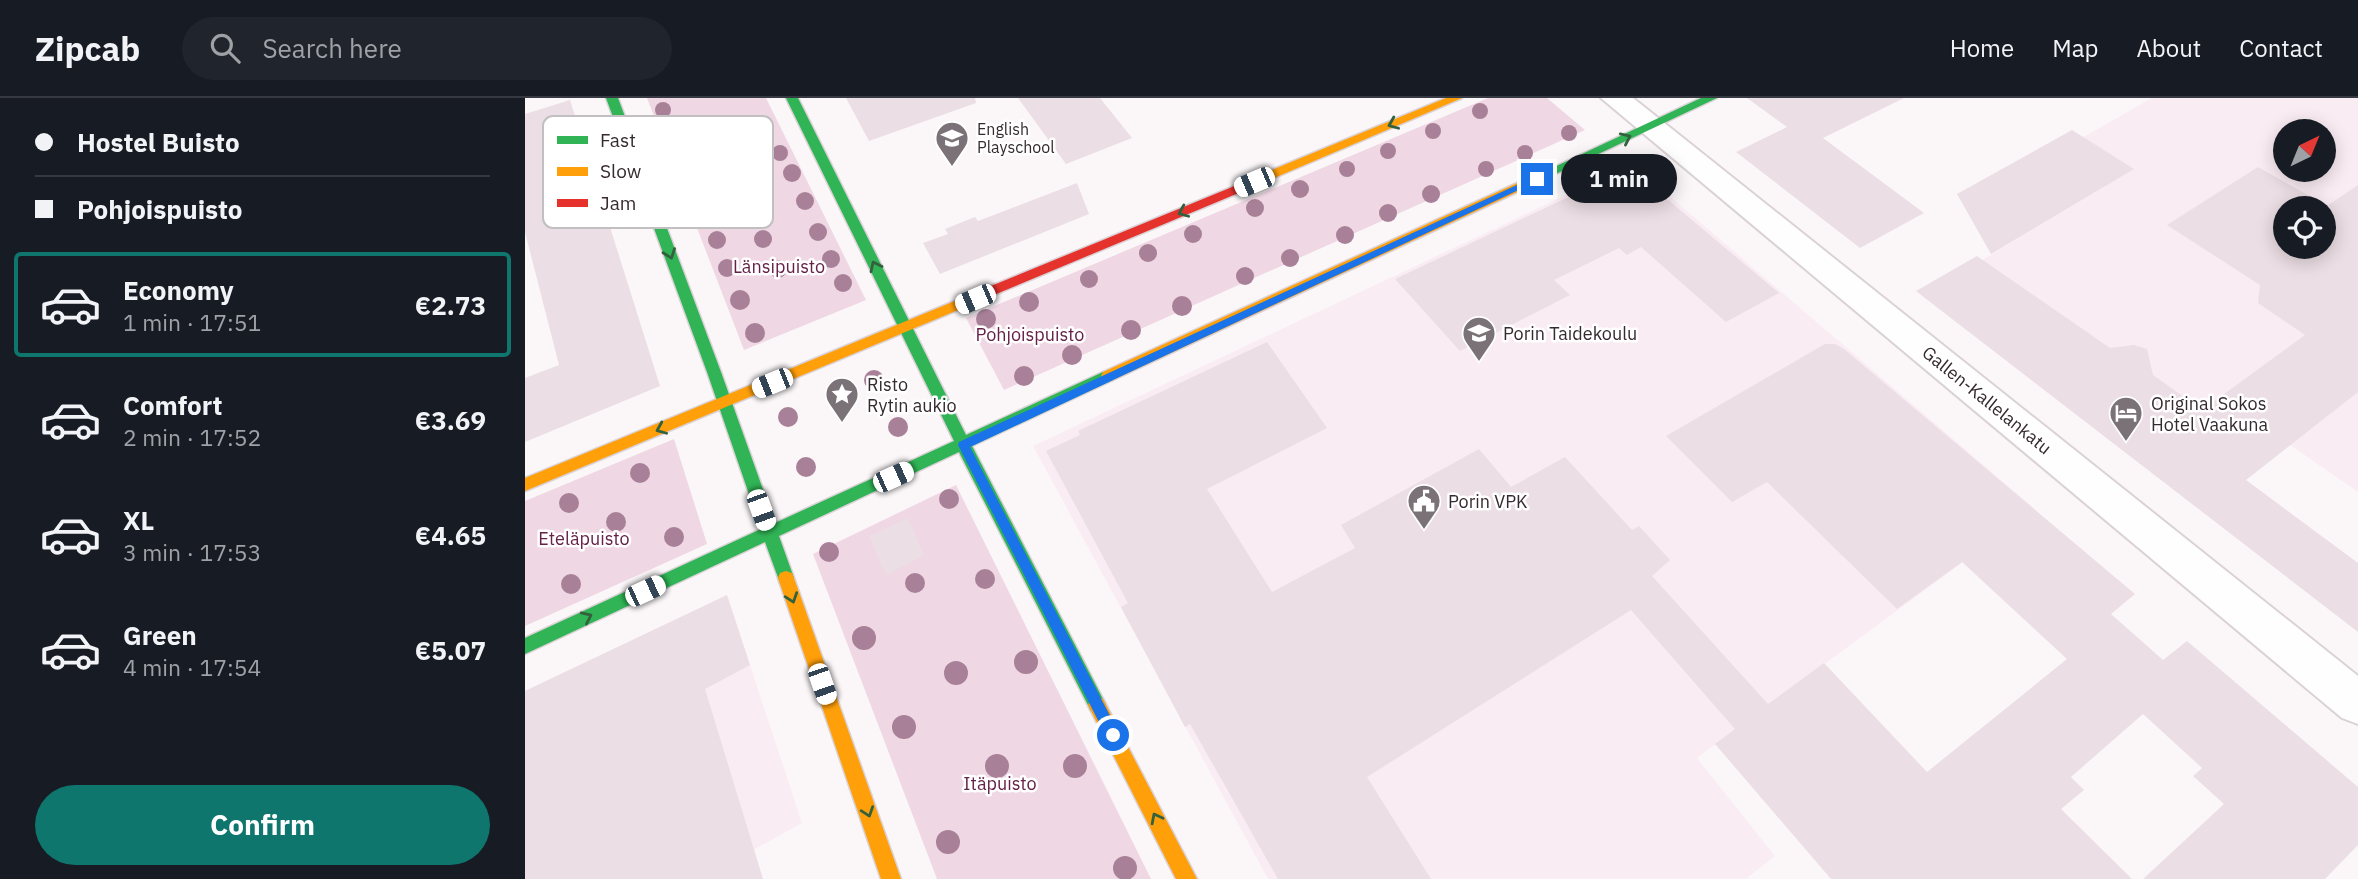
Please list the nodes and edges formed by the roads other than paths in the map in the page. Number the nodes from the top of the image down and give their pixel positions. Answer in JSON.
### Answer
{"nodes":[{"id":1,"x":612,"y":98,"type":"edge"},
{"id":2,"x":792,"y":98,"type":"edge"},
{"id":3,"x":1456,"y":98,"type":"edge"},
{"id":4,"x":1615,"y":98,"type":"edge"},
{"id":5,"x":1711,"y":98,"type":"edge"},
{"id":6,"x":619,"y":116,"type":"edge"},
{"id":7,"x":1650,"y":127,"type":"junction"},
{"id":8,"x":660,"y":228,"type":"edge"},
{"id":9,"x":905,"y":327,"type":"junction"},
{"id":10,"x":724,"y":402,"type":"junction"},
{"id":11,"x":963,"y":445,"type":"junction"},
{"id":12,"x":525,"y":485,"type":"edge"},
{"id":13,"x":769,"y":533,"type":"junction"},
{"id":14,"x":525,"y":646,"type":"edge"},
{"id":15,"x":2358,"y":703,"type":"edge"},
{"id":16,"x":891,"y":879,"type":"edge"},
{"id":17,"x":1187,"y":879,"type":"edge"}],
"edges":[{"from":1,"to":6,"type":"street","one_way":true},
{"from":9,"to":2,"type":"street","one_way":true},
{"from":3,"to":9,"type":"street","one_way":true},
{"from":4,"to":7,"type":"street","name":"Gallen-Kallelankatu"},
{"from":5,"to":7,"type":"street"},
{"from":11,"to":7,"type":"street","one_way":true},
{"from":7,"to":15,"type":"street","name":"Gallen-Kallelankatu"},
{"from":8,"to":10,"type":"street","one_way":true},
{"from":9,"to":10,"type":"street"},
{"from":9,"to":11,"type":"street"},
{"from":10,"to":12,"type":"street","one_way":true},
{"from":10,"to":13,"type":"street"},
{"from":11,"to":13,"type":"street"},
{"from":17,"to":11,"type":"street","one_way":true},
{"from":14,"to":13,"type":"street","one_way":true},
{"from":13,"to":16,"type":"street","one_way":true}]}
